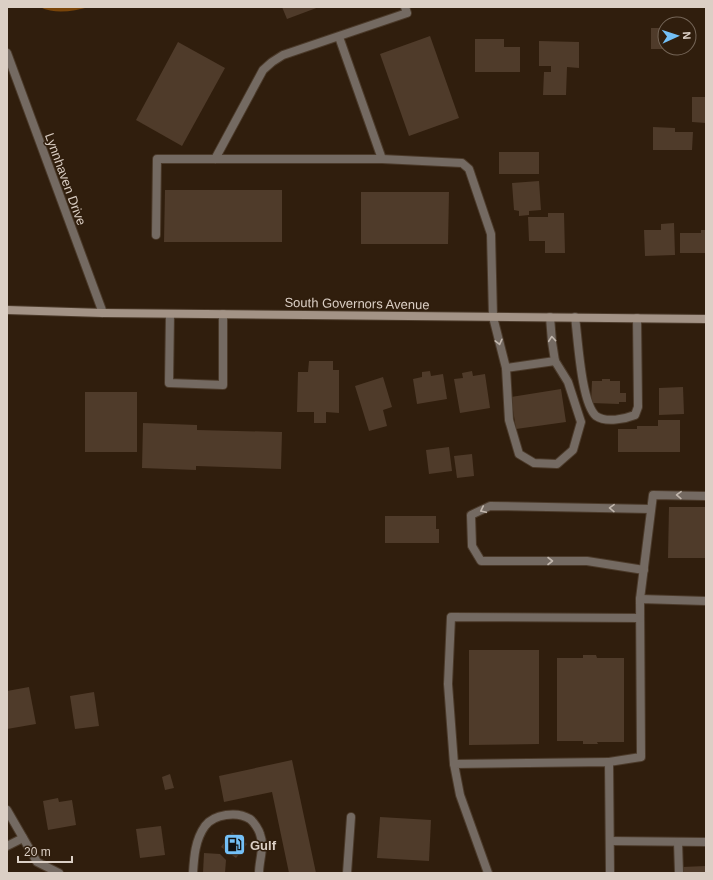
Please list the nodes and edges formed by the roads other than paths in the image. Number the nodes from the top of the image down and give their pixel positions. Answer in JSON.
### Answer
{"nodes":[{"id":1,"x":405,"y":7,"type":"edge"},
{"id":2,"x":339,"y":37,"type":"junction"},
{"id":3,"x":7,"y":53,"type":"edge"},
{"id":4,"x":215,"y":159,"type":"junction"},
{"id":5,"x":382,"y":159,"type":"junction"},
{"id":6,"x":156,"y":235,"type":"dead end"},
{"id":7,"x":7,"y":310,"type":"edge"},
{"id":8,"x":103,"y":313,"type":"junction"},
{"id":9,"x":170,"y":314,"type":"junction"},
{"id":10,"x":223,"y":314,"type":"junction"},
{"id":11,"x":493,"y":317,"type":"junction"},
{"id":12,"x":550,"y":317,"type":"junction"},
{"id":13,"x":575,"y":317,"type":"junction"},
{"id":14,"x":637,"y":318,"type":"junction"},
{"id":15,"x":706,"y":319,"type":"edge"},
{"id":16,"x":555,"y":361,"type":"junction"},
{"id":17,"x":506,"y":368,"type":"junction"},
{"id":18,"x":706,"y":496,"type":"edge"},
{"id":19,"x":651,"y":509,"type":"junction"},
{"id":20,"x":644,"y":570,"type":"junction"},
{"id":21,"x":640,"y":599,"type":"junction"},
{"id":22,"x":706,"y":601,"type":"edge"},
{"id":23,"x":640,"y":618,"type":"junction"},
{"id":24,"x":609,"y":762,"type":"junction"},
{"id":25,"x":454,"y":764,"type":"junction"},
{"id":26,"x":7,"y":810,"type":"edge"},
{"id":27,"x":351,"y":817,"type":"dead end"},
{"id":28,"x":23,"y":838,"type":"junction"},
{"id":29,"x":610,"y":841,"type":"junction"},
{"id":30,"x":678,"y":842,"type":"junction"},
{"id":31,"x":706,"y":842,"type":"edge"},
{"id":32,"x":7,"y":846,"type":"edge"},
{"id":33,"x":59,"y":873,"type":"edge"},
{"id":34,"x":192,"y":873,"type":"edge"},
{"id":35,"x":259,"y":873,"type":"edge"},
{"id":36,"x":347,"y":873,"type":"edge"},
{"id":37,"x":488,"y":873,"type":"edge"},
{"id":38,"x":610,"y":873,"type":"edge"},
{"id":39,"x":679,"y":873,"type":"edge"}],
"edges":[{"from":1,"to":2,"type":"street"},
{"from":2,"to":4,"type":"street"},
{"from":2,"to":5,"type":"street"},
{"from":3,"to":8,"type":"street","name":"Lynnhaven Drive"},
{"from":4,"to":5,"type":"street"},
{"from":4,"to":6,"type":"street"},
{"from":5,"to":11,"type":"street"},
{"from":7,"to":8,"type":"main road","name":"South Governors Avenue"},
{"from":8,"to":9,"type":"main road","name":"South Governors Avenue"},
{"from":9,"to":10,"type":"main road","name":"South Governors Avenue"},
{"from":9,"to":10,"type":"street"},
{"from":10,"to":11,"type":"main road","name":"South Governors Avenue"},
{"from":11,"to":12,"type":"main road","name":"South Governors Avenue"},
{"from":11,"to":17,"type":"street","one_way":true},
{"from":12,"to":13,"type":"main road","name":"South Governors Avenue"},
{"from":16,"to":12,"type":"street","one_way":true},
{"from":13,"to":14,"type":"main road","name":"South Governors Avenue"},
{"from":13,"to":14,"type":"street"},
{"from":14,"to":15,"type":"main road","name":"South Governors Avenue"},
{"from":16,"to":17,"type":"street"},
{"from":16,"to":17,"type":"street"},
{"from":18,"to":19,"type":"street","one_way":true},
{"from":19,"to":20,"type":"street"},
{"from":19,"to":20,"type":"street","one_way":true},
{"from":20,"to":21,"type":"street"},
{"from":21,"to":22,"type":"street"},
{"from":21,"to":23,"type":"street"},
{"from":23,"to":24,"type":"street"},
{"from":23,"to":25,"type":"street"},
{"from":24,"to":25,"type":"street"},
{"from":24,"to":29,"type":"street"},
{"from":25,"to":37,"type":"street"},
{"from":26,"to":28,"type":"street"},
{"from":27,"to":36,"type":"street"},
{"from":28,"to":32,"type":"street"},
{"from":28,"to":33,"type":"street"},
{"from":29,"to":30,"type":"street"},
{"from":29,"to":38,"type":"street"},
{"from":30,"to":31,"type":"street"},
{"from":30,"to":39,"type":"street"},
{"from":34,"to":35,"type":"street"}]}
